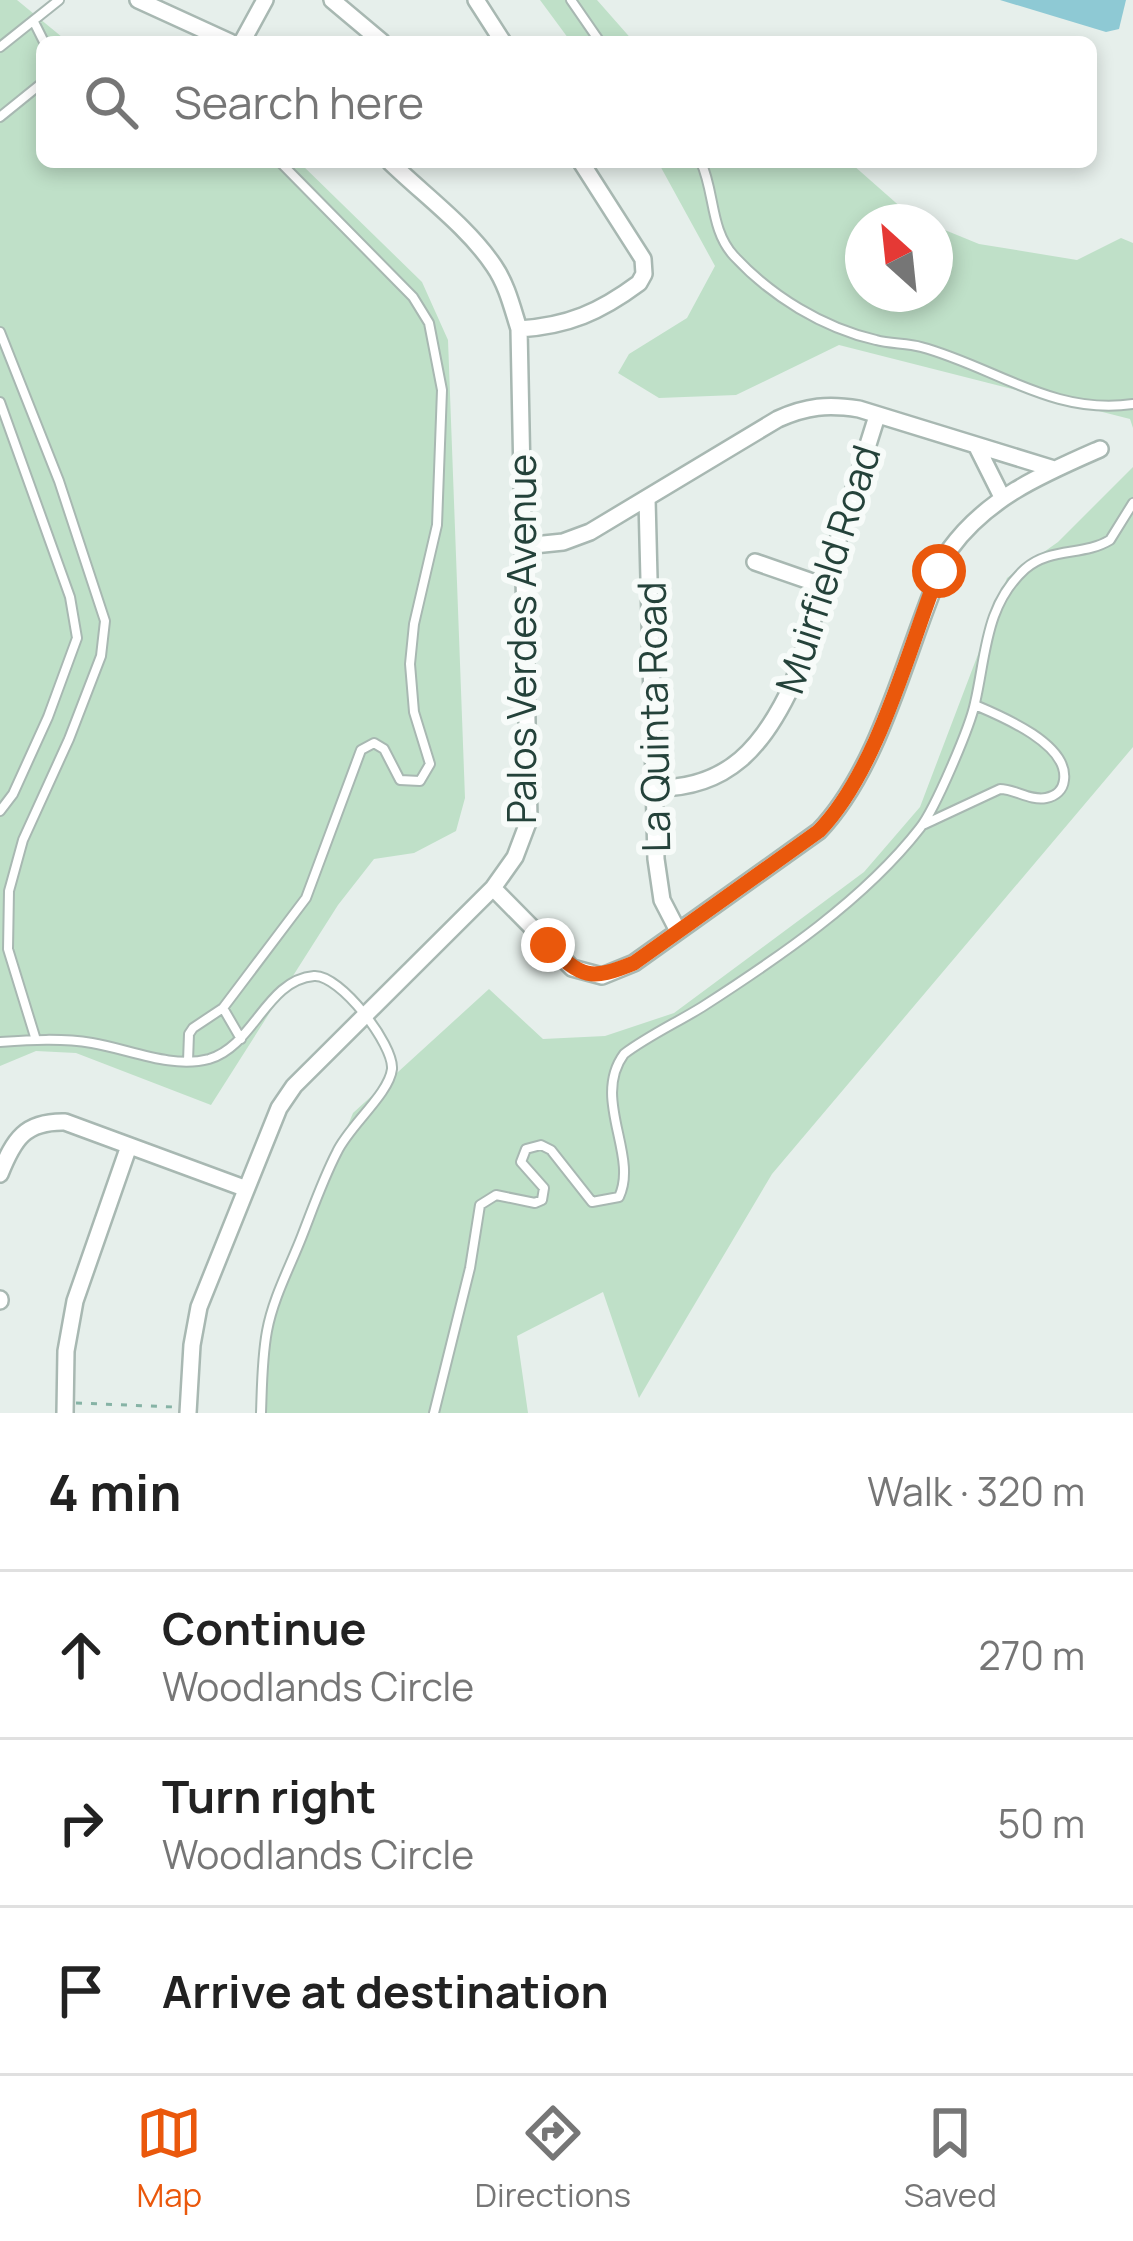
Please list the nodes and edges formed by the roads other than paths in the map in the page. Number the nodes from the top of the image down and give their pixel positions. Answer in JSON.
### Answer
{"nodes":[{"id":1,"x":59,"y":0,"type":"edge"},
{"id":2,"x":138,"y":0,"type":"edge"},
{"id":3,"x":265,"y":0,"type":"edge"},
{"id":4,"x":332,"y":0,"type":"edge"},
{"id":5,"x":476,"y":0,"type":"edge"},
{"id":6,"x":571,"y":0,"type":"edge"},
{"id":7,"x":34,"y":21,"type":"junction"},
{"id":8,"x":41,"y":36,"type":"edge"},
{"id":9,"x":217,"y":36,"type":"edge"},
{"id":10,"x":245,"y":36,"type":"edge"},
{"id":11,"x":375,"y":36,"type":"edge"},
{"id":12,"x":499,"y":36,"type":"edge"},
{"id":13,"x":596,"y":36,"type":"edge"},
{"id":14,"x":0,"y":46,"type":"edge"},
{"id":15,"x":36,"y":88,"type":"edge"},
{"id":16,"x":0,"y":117,"type":"edge"},
{"id":17,"x":286,"y":168,"type":"edge"},
{"id":18,"x":396,"y":168,"type":"edge"},
{"id":19,"x":584,"y":168,"type":"edge"},
{"id":20,"x":703,"y":168,"type":"edge"},
{"id":21,"x":519,"y":329,"type":"junction"},
{"id":22,"x":0,"y":332,"type":"edge"},
{"id":23,"x":0,"y":402,"type":"edge"},
{"id":24,"x":1133,"y":404,"type":"edge"},
{"id":25,"x":877,"y":416,"type":"junction"},
{"id":26,"x":976,"y":447,"type":"junction"},
{"id":27,"x":1100,"y":449,"type":"dead end"},
{"id":28,"x":1054,"y":469,"type":"junction"},
{"id":29,"x":1002,"y":496,"type":"junction"},
{"id":30,"x":647,"y":499,"type":"junction"},
{"id":31,"x":1133,"y":503,"type":"edge"},
{"id":32,"x":524,"y":546,"type":"junction"},
{"id":33,"x":755,"y":562,"type":"dead end"},
{"id":34,"x":824,"y":586,"type":"junction"},
{"id":35,"x":975,"y":705,"type":"junction"},
{"id":36,"x":655,"y":788,"type":"junction"},
{"id":37,"x":0,"y":812,"type":"edge"},
{"id":38,"x":924,"y":824,"type":"junction"},
{"id":39,"x":493,"y":888,"type":"junction"},
{"id":40,"x":678,"y":931,"type":"junction"},
{"id":41,"x":224,"y":1008,"type":"junction"},
{"id":42,"x":364,"y":1017,"type":"junction"},
{"id":43,"x":241,"y":1039,"type":"junction"},
{"id":44,"x":36,"y":1040,"type":"junction"},
{"id":45,"x":0,"y":1042,"type":"edge"},
{"id":46,"x":188,"y":1061,"type":"junction"},
{"id":47,"x":129,"y":1146,"type":"junction"},
{"id":48,"x":0,"y":1174,"type":"edge"},
{"id":49,"x":244,"y":1188,"type":"junction"},
{"id":50,"x":65,"y":1408,"type":"edge"},
{"id":51,"x":188,"y":1410,"type":"edge"},
{"id":52,"x":261,"y":1413,"type":"edge"},
{"id":53,"x":434,"y":1413,"type":"edge"}],
"edges":[{"from":1,"to":7,"type":"lane"},
{"from":2,"to":9,"type":"street"},
{"from":3,"to":10,"type":"street"},
{"from":4,"to":11,"type":"street"},
{"from":5,"to":12,"type":"street"},
{"from":6,"to":13,"type":"lane"},
{"from":7,"to":8,"type":"lane"},
{"from":7,"to":14,"type":"lane"},
{"from":15,"to":16,"type":"lane"},
{"from":17,"to":41,"type":"lane"},
{"from":18,"to":21,"type":"street","name":"Palos Verdes Avenue"},
{"from":19,"to":21,"type":"street"},
{"from":20,"to":24,"type":"lane"},
{"from":21,"to":32,"type":"street","name":"Palos Verdes Avenue"},
{"from":22,"to":44,"type":"lane"},
{"from":23,"to":37,"type":"lane"},
{"from":25,"to":26,"type":"street"},
{"from":25,"to":30,"type":"street"},
{"from":25,"to":34,"type":"street","name":"Muirfield Road"},
{"from":26,"to":28,"type":"street"},
{"from":26,"to":29,"type":"street"},
{"from":27,"to":28,"type":"street"},
{"from":28,"to":29,"type":"street"},
{"from":29,"to":40,"type":"street"},
{"from":30,"to":32,"type":"street"},
{"from":30,"to":36,"type":"street","name":"La Quinta Road"},
{"from":31,"to":35,"type":"lane"},
{"from":32,"to":39,"type":"street","name":"Palos Verdes Avenue"},
{"from":33,"to":34,"type":"street"},
{"from":34,"to":36,"type":"street","name":"Muirfield Road"},
{"from":35,"to":38,"type":"lane"},
{"from":35,"to":38,"type":"lane"},
{"from":36,"to":40,"type":"street","name":"La Quinta Road"},
{"from":38,"to":53,"type":"lane"},
{"from":39,"to":40,"type":"street"},
{"from":39,"to":42,"type":"street","name":"Palos Verdes Avenue"},
{"from":41,"to":43,"type":"lane"},
{"from":41,"to":46,"type":"lane"},
{"from":42,"to":43,"type":"lane"},
{"from":42,"to":49,"type":"street","name":"Palos Verdes Avenue"},
{"from":42,"to":52,"type":"lane"},
{"from":43,"to":46,"type":"lane"},
{"from":44,"to":45,"type":"lane"},
{"from":44,"to":46,"type":"lane"},
{"from":47,"to":48,"type":"street"},
{"from":47,"to":49,"type":"street"},
{"from":47,"to":50,"type":"street"},
{"from":49,"to":51,"type":"street","name":"Palos Verdes Avenue"}]}
